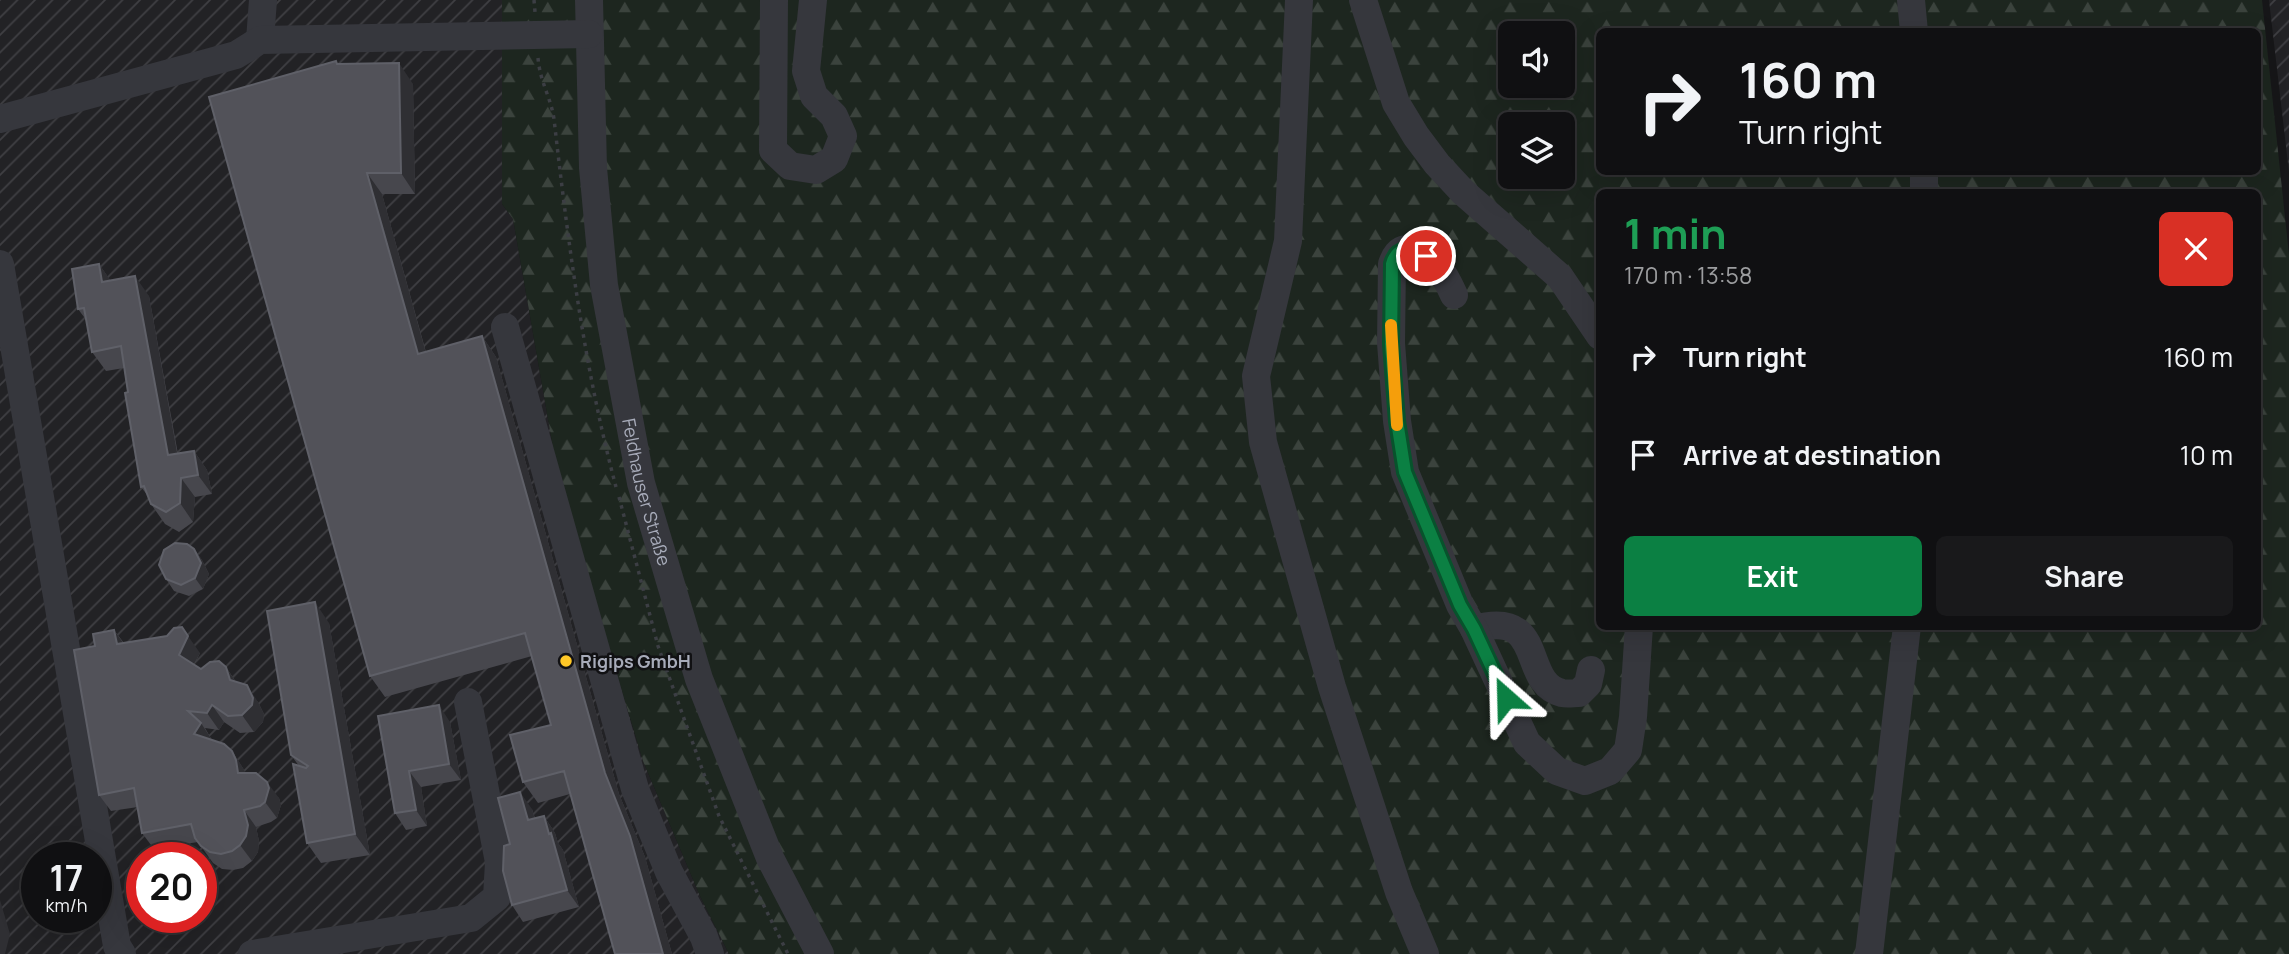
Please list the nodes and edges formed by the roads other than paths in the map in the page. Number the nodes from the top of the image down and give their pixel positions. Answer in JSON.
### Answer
{"nodes":[{"id":1,"x":263,"y":0,"type":"edge"},
{"id":2,"x":589,"y":0,"type":"edge"},
{"id":3,"x":774,"y":0,"type":"edge"},
{"id":4,"x":813,"y":0,"type":"edge"},
{"id":5,"x":1299,"y":0,"type":"edge"},
{"id":6,"x":1363,"y":0,"type":"edge"},
{"id":7,"x":1911,"y":0,"type":"edge"},
{"id":8,"x":1914,"y":28,"type":"edge"},
{"id":9,"x":589,"y":34,"type":"junction"},
{"id":10,"x":260,"y":40,"type":"junction"},
{"id":11,"x":0,"y":120,"type":"edge"},
{"id":12,"x":0,"y":264,"type":"edge"},
{"id":13,"x":1454,"y":295,"type":"dead end"},
{"id":14,"x":505,"y":327,"type":"dead end"},
{"id":15,"x":1596,"y":330,"type":"edge"},
{"id":16,"x":1474,"y":629,"type":"junction"},
{"id":17,"x":1639,"y":630,"type":"edge"},
{"id":18,"x":1907,"y":630,"type":"edge"},
{"id":19,"x":1591,"y":670,"type":"dead end"},
{"id":20,"x":468,"y":702,"type":"dead end"},
{"id":21,"x":122,"y":954,"type":"edge"},
{"id":22,"x":252,"y":954,"type":"edge"},
{"id":23,"x":710,"y":954,"type":"edge"},
{"id":24,"x":820,"y":954,"type":"edge"},
{"id":25,"x":1425,"y":954,"type":"edge"},
{"id":26,"x":1869,"y":954,"type":"edge"}],
"edges":[{"from":1,"to":10,"type":"street"},
{"from":2,"to":9,"type":"street","name":"Feldhauser Straße"},
{"from":3,"to":4,"type":"street"},
{"from":5,"to":25,"type":"street"},
{"from":6,"to":15,"type":"street"},
{"from":7,"to":8,"type":"street"},
{"from":9,"to":10,"type":"street"},
{"from":9,"to":24,"type":"street","name":"Feldhauser Straße"},
{"from":10,"to":11,"type":"street"},
{"from":12,"to":21,"type":"street"},
{"from":13,"to":16,"type":"street"},
{"from":14,"to":23,"type":"street"},
{"from":16,"to":17,"type":"street"},
{"from":16,"to":19,"type":"street"},
{"from":18,"to":26,"type":"street"},
{"from":20,"to":22,"type":"street"}]}
